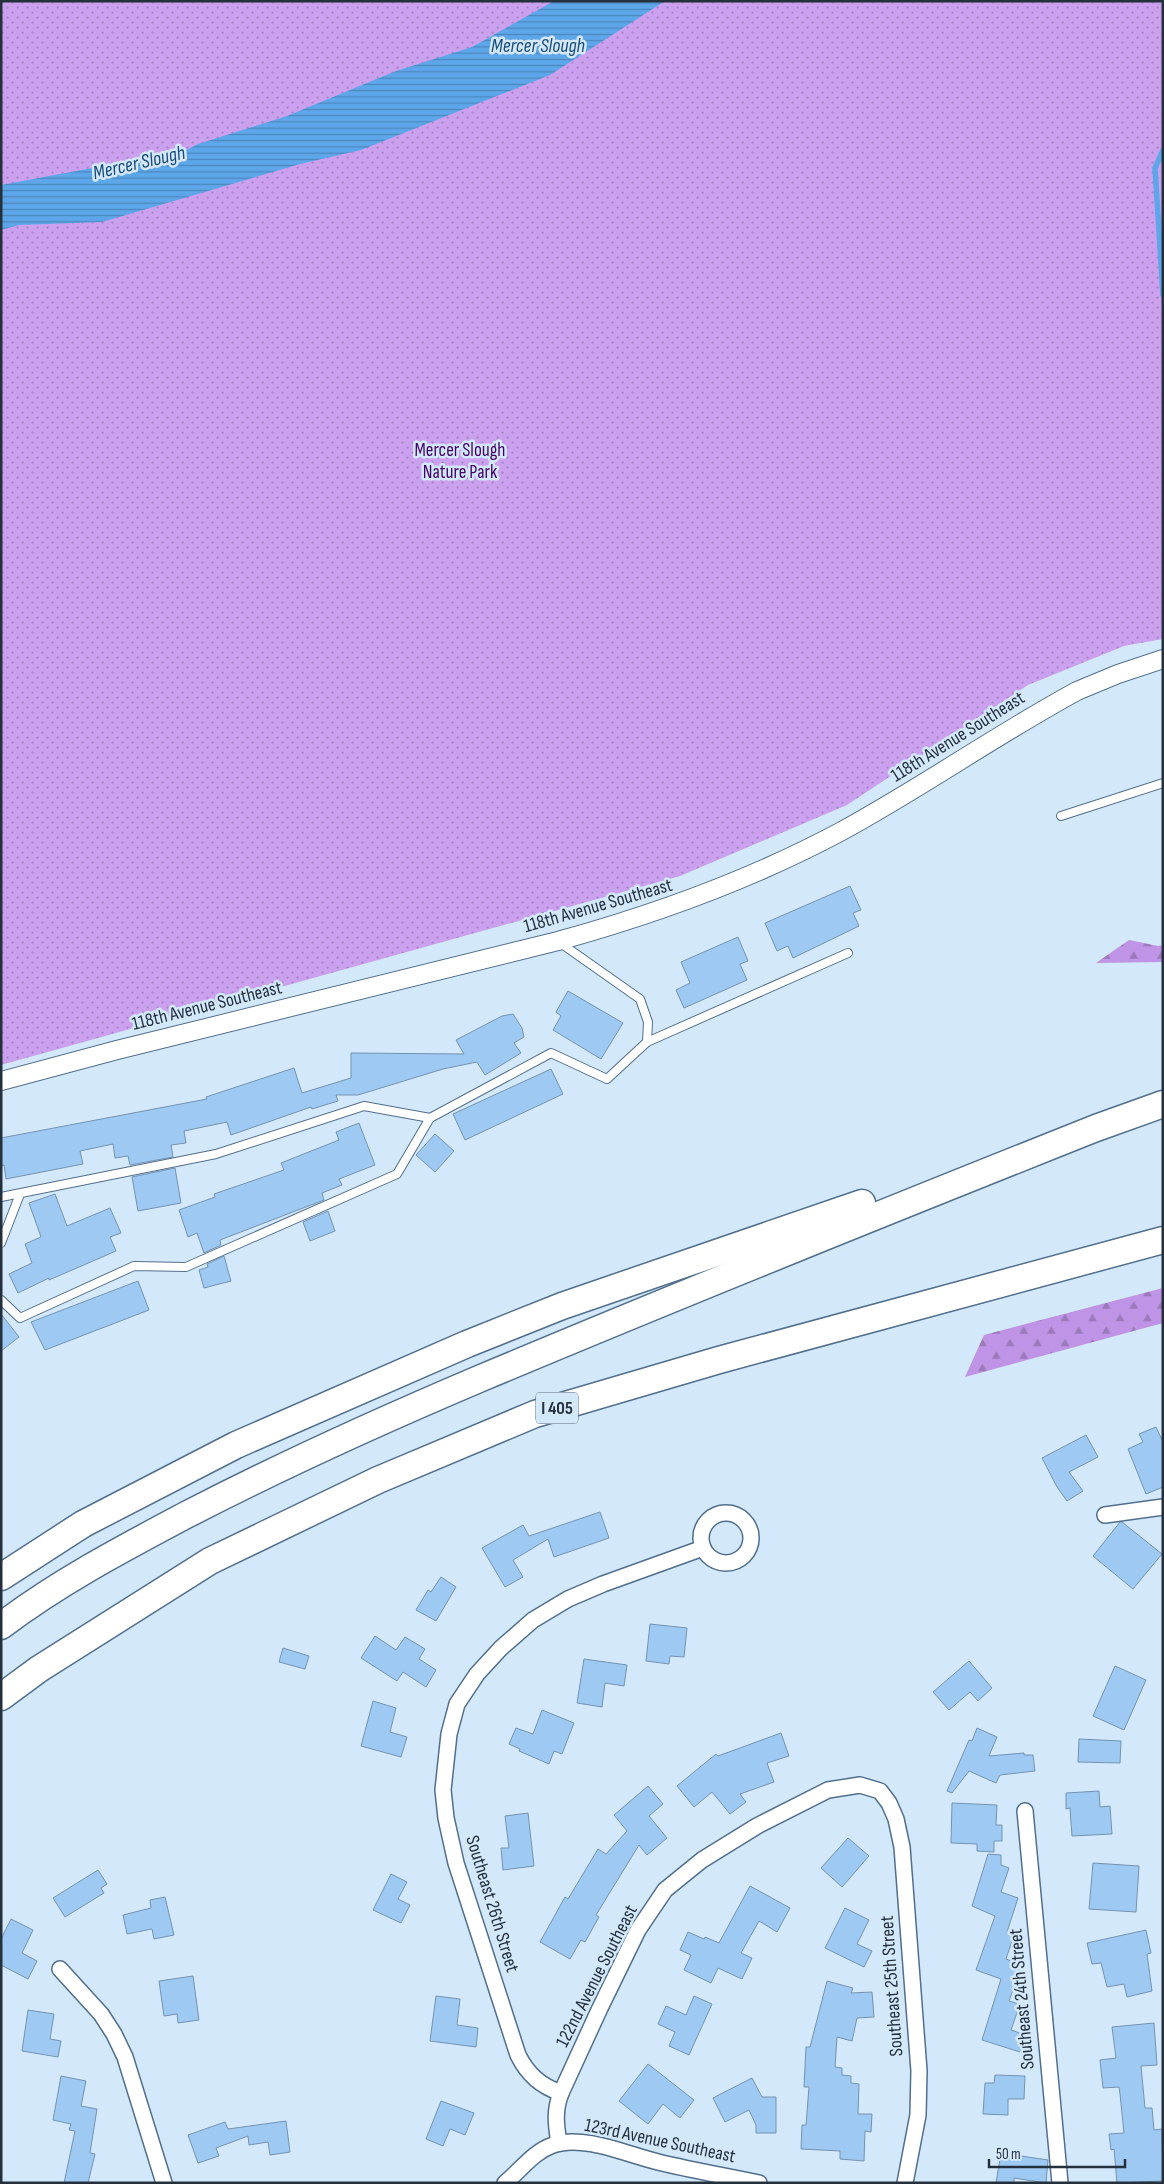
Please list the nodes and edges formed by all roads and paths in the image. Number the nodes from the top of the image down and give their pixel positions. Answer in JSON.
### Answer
{"nodes":[{"id":1,"x":1163,"y":659,"type":"edge"},
{"id":2,"x":1163,"y":782,"type":"edge"},
{"id":3,"x":1061,"y":816,"type":"dead end"},
{"id":4,"x":558,"y":941,"type":"junction"},
{"id":5,"x":848,"y":952,"type":"dead end"},
{"id":6,"x":647,"y":1042,"type":"junction"},
{"id":7,"x":1,"y":1081,"type":"edge"},
{"id":8,"x":1163,"y":1104,"type":"edge"},
{"id":9,"x":430,"y":1118,"type":"junction"},
{"id":10,"x":1096,"y":1128,"type":"junction"},
{"id":11,"x":20,"y":1194,"type":"junction"},
{"id":12,"x":1,"y":1197,"type":"edge"},
{"id":13,"x":1163,"y":1240,"type":"edge"},
{"id":14,"x":1,"y":1243,"type":"edge"},
{"id":15,"x":1,"y":1300,"type":"edge"},
{"id":16,"x":1163,"y":1507,"type":"edge"},
{"id":17,"x":1105,"y":1515,"type":"dead end"},
{"id":18,"x":703,"y":1548,"type":"dead end"},
{"id":19,"x":1,"y":1577,"type":"edge"},
{"id":20,"x":1,"y":1626,"type":"edge"},
{"id":21,"x":1,"y":1697,"type":"edge"},
{"id":22,"x":880,"y":1791,"type":"joint"},
{"id":23,"x":1024,"y":1811,"type":"dead end"},
{"id":24,"x":60,"y":1969,"type":"dead end"},
{"id":25,"x":561,"y":2093,"type":"junction"},
{"id":26,"x":559,"y":2143,"type":"junction"},
{"id":27,"x":164,"y":2183,"type":"edge"},
{"id":28,"x":505,"y":2183,"type":"edge"},
{"id":29,"x":759,"y":2183,"type":"edge"},
{"id":30,"x":905,"y":2183,"type":"edge"},
{"id":31,"x":1060,"y":2183,"type":"edge"}],
"edges":[{"from":1,"to":4,"type":"street","name":"118th Avenue Southeast"},
{"from":2,"to":3,"type":"lane"},
{"from":4,"to":6,"type":"lane"},
{"from":4,"to":7,"type":"street","name":"118th Avenue Southeast"},
{"from":5,"to":6,"type":"lane"},
{"from":6,"to":9,"type":"lane"},
{"from":8,"to":10,"type":"highway"},
{"from":9,"to":11,"type":"lane"},
{"from":9,"to":15,"type":"lane"},
{"from":10,"to":19,"type":"highway"},
{"from":10,"to":20,"type":"highway"},
{"from":11,"to":12,"type":"lane"},
{"from":11,"to":14,"type":"lane"},
{"from":13,"to":21,"type":"highway","number":"I 405"},
{"from":16,"to":17,"type":"street"},
{"from":18,"to":25,"type":"street","name":"Southeast 26th Street"},
{"from":22,"to":25,"type":"street","name":"122nd Avenue Southeast"},
{"from":22,"to":30,"type":"street","name":"Southeast 25th Street"},
{"from":23,"to":31,"type":"street","name":"Southeast 24th Street"},
{"from":24,"to":27,"type":"street"},
{"from":25,"to":26,"type":"street","name":"122nd Avenue Southeast"},
{"from":26,"to":28,"type":"street","name":"123rd Avenue Southeast"},
{"from":26,"to":29,"type":"street","name":"123rd Avenue Southeast"}]}
